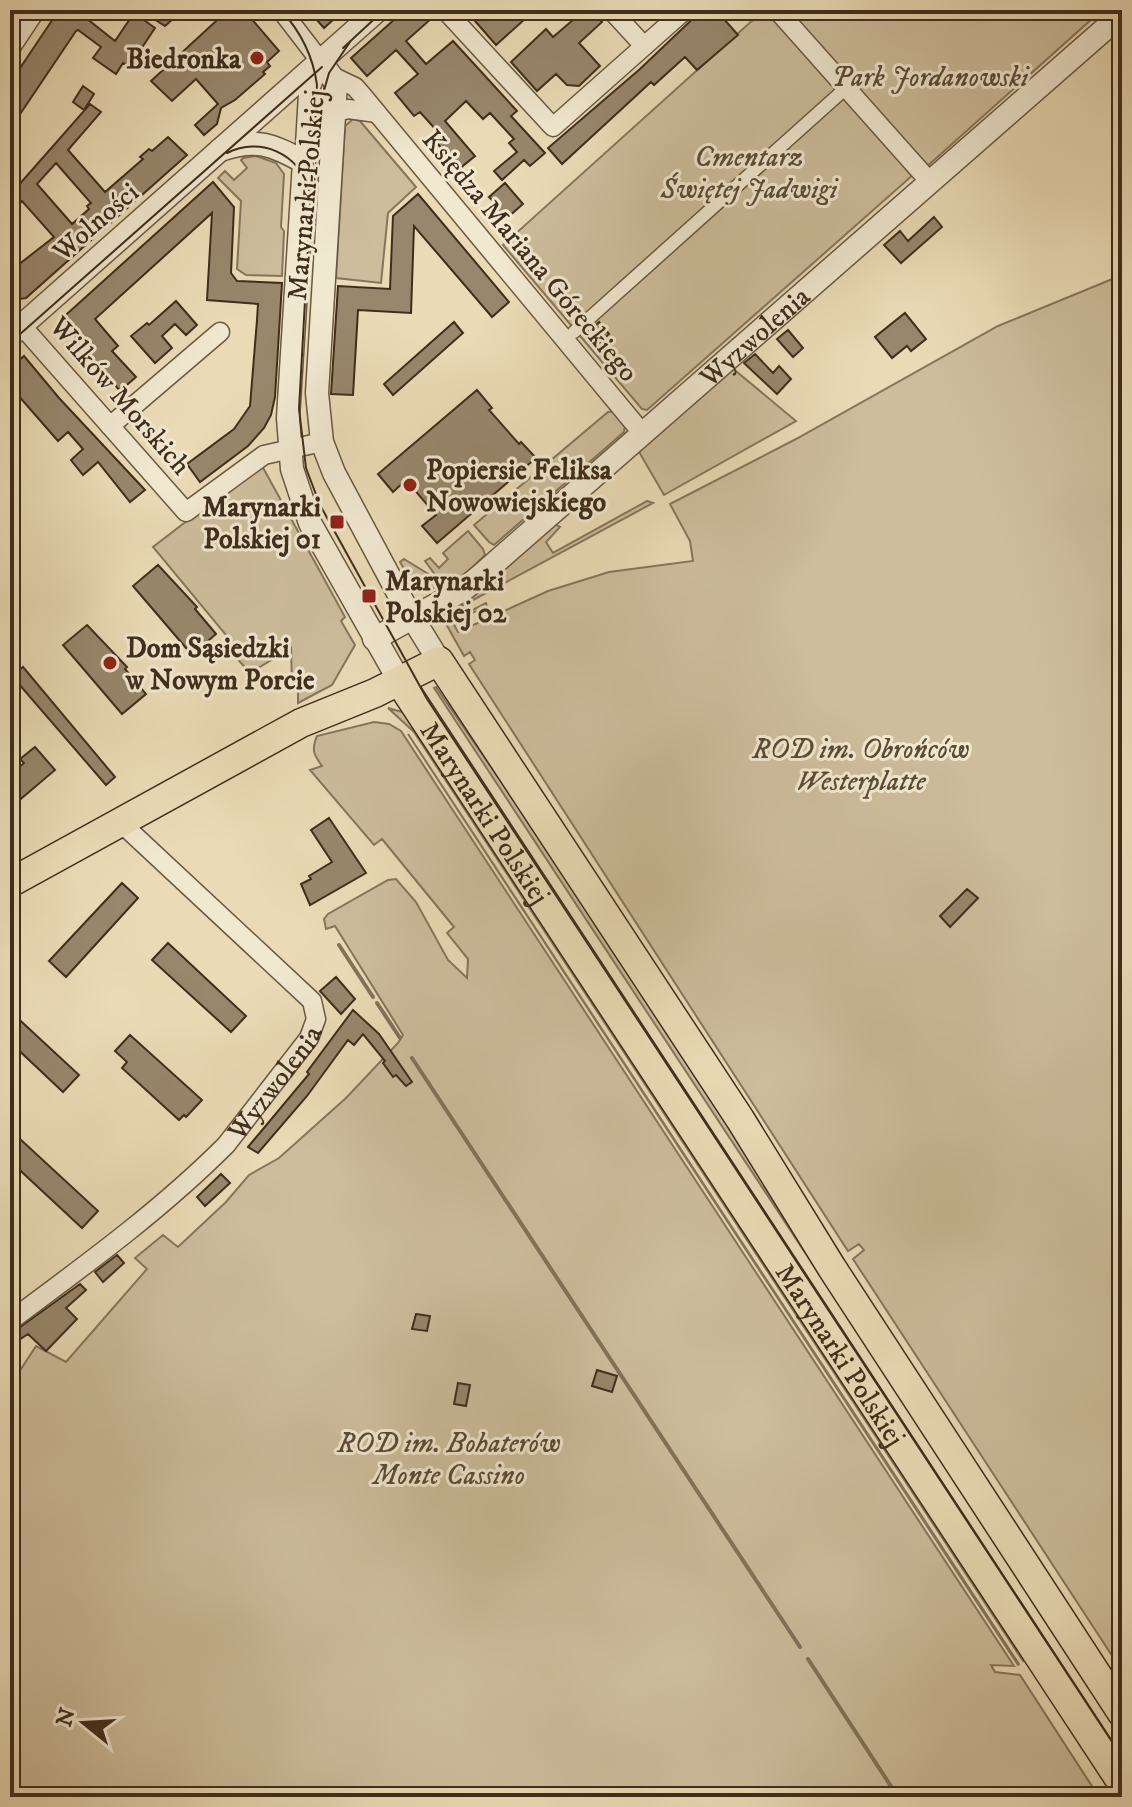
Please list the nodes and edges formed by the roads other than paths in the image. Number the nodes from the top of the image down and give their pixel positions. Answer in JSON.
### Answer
{"nodes":[{"id":1,"x":36,"y":10,"type":"edge"},
{"id":2,"x":281,"y":10,"type":"edge"},
{"id":3,"x":378,"y":10,"type":"edge"},
{"id":4,"x":445,"y":10,"type":"edge"},
{"id":5,"x":611,"y":10,"type":"edge"},
{"id":6,"x":685,"y":10,"type":"edge"},
{"id":7,"x":777,"y":10,"type":"edge"},
{"id":8,"x":1122,"y":14,"type":"edge"},
{"id":9,"x":644,"y":46,"type":"junction"},
{"id":10,"x":10,"y":49,"type":"edge"},
{"id":11,"x":326,"y":69,"type":"junction"},
{"id":12,"x":846,"y":88,"type":"junction"},
{"id":13,"x":333,"y":113,"type":"junction"},
{"id":14,"x":377,"y":113,"type":"junction"},
{"id":15,"x":220,"y":150,"type":"junction"},
{"id":16,"x":304,"y":162,"type":"junction"},
{"id":17,"x":930,"y":182,"type":"junction"},
{"id":18,"x":14,"y":327,"type":"edge"},
{"id":19,"x":220,"y":332,"type":"dead end"},
{"id":20,"x":574,"y":332,"type":"dead end"},
{"id":21,"x":110,"y":426,"type":"junction"},
{"id":22,"x":643,"y":434,"type":"junction"},
{"id":23,"x":322,"y":442,"type":"junction"},
{"id":24,"x":289,"y":447,"type":"junction"},
{"id":25,"x":412,"y":618,"type":"junction"},
{"id":26,"x":374,"y":639,"type":"junction"},
{"id":27,"x":439,"y":661,"type":"junction"},
{"id":28,"x":400,"y":682,"type":"junction"},
{"id":29,"x":120,"y":822,"type":"junction"},
{"id":30,"x":10,"y":883,"type":"edge"},
{"id":31,"x":10,"y":1321,"type":"edge"},
{"id":32,"x":1122,"y":1713,"type":"edge"},
{"id":33,"x":1122,"y":1783,"type":"edge"}],
"edges":[{"from":1,"to":10,"type":"street"},
{"from":2,"to":11,"type":"street","name":"Księdza Mariana Góreckiego"},
{"from":3,"to":11,"type":"street","name":"Wolności"},
{"from":4,"to":9,"type":"street"},
{"from":5,"to":9,"type":"street"},
{"from":6,"to":9,"type":"street"},
{"from":7,"to":12,"type":"street"},
{"from":8,"to":17,"type":"street","name":"Wyzwolenia"},
{"from":11,"to":13,"type":"street","name":"Marynarki Polskiej"},
{"from":11,"to":14,"type":"street","name":"Księdza Mariana Góreckiego"},
{"from":11,"to":15,"type":"street","name":"Wolności"},
{"from":11,"to":16,"type":"street","name":"Marynarki Polskiej"},
{"from":12,"to":17,"type":"street"},
{"from":12,"to":20,"type":"street"},
{"from":13,"to":14,"type":"street"},
{"from":13,"to":23,"type":"street","name":"Marynarki Polskiej"},
{"from":14,"to":22,"type":"street","name":"Księdza Mariana Góreckiego"},
{"from":15,"to":16,"type":"street"},
{"from":15,"to":18,"type":"street","name":"Wolności"},
{"from":16,"to":24,"type":"street","name":"Marynarki Polskiej"},
{"from":17,"to":22,"type":"street","name":"Wyzwolenia"},
{"from":18,"to":21,"type":"street","name":"Wilków Morskich"},
{"from":19,"to":21,"type":"street"},
{"from":21,"to":24,"type":"street","name":"Wilków Morskich"},
{"from":22,"to":25,"type":"street","name":"Wyzwolenia"},
{"from":23,"to":24,"type":"street"},
{"from":23,"to":25,"type":"street","name":"Marynarki Polskiej"},
{"from":24,"to":26,"type":"street","name":"Marynarki Polskiej"},
{"from":25,"to":26,"type":"street","name":"Wyzwolenia"},
{"from":25,"to":27,"type":"street","name":"Marynarki Polskiej"},
{"from":26,"to":28,"type":"street","name":"Marynarki Polskiej"},
{"from":27,"to":28,"type":"main road"},
{"from":27,"to":32,"type":"main road","name":"Marynarki Polskiej"},
{"from":28,"to":29,"type":"main road"},
{"from":28,"to":33,"type":"main road","name":"Marynarki Polskiej"},
{"from":29,"to":30,"type":"main road"},
{"from":29,"to":31,"type":"street","name":"Wyzwolenia"}]}
